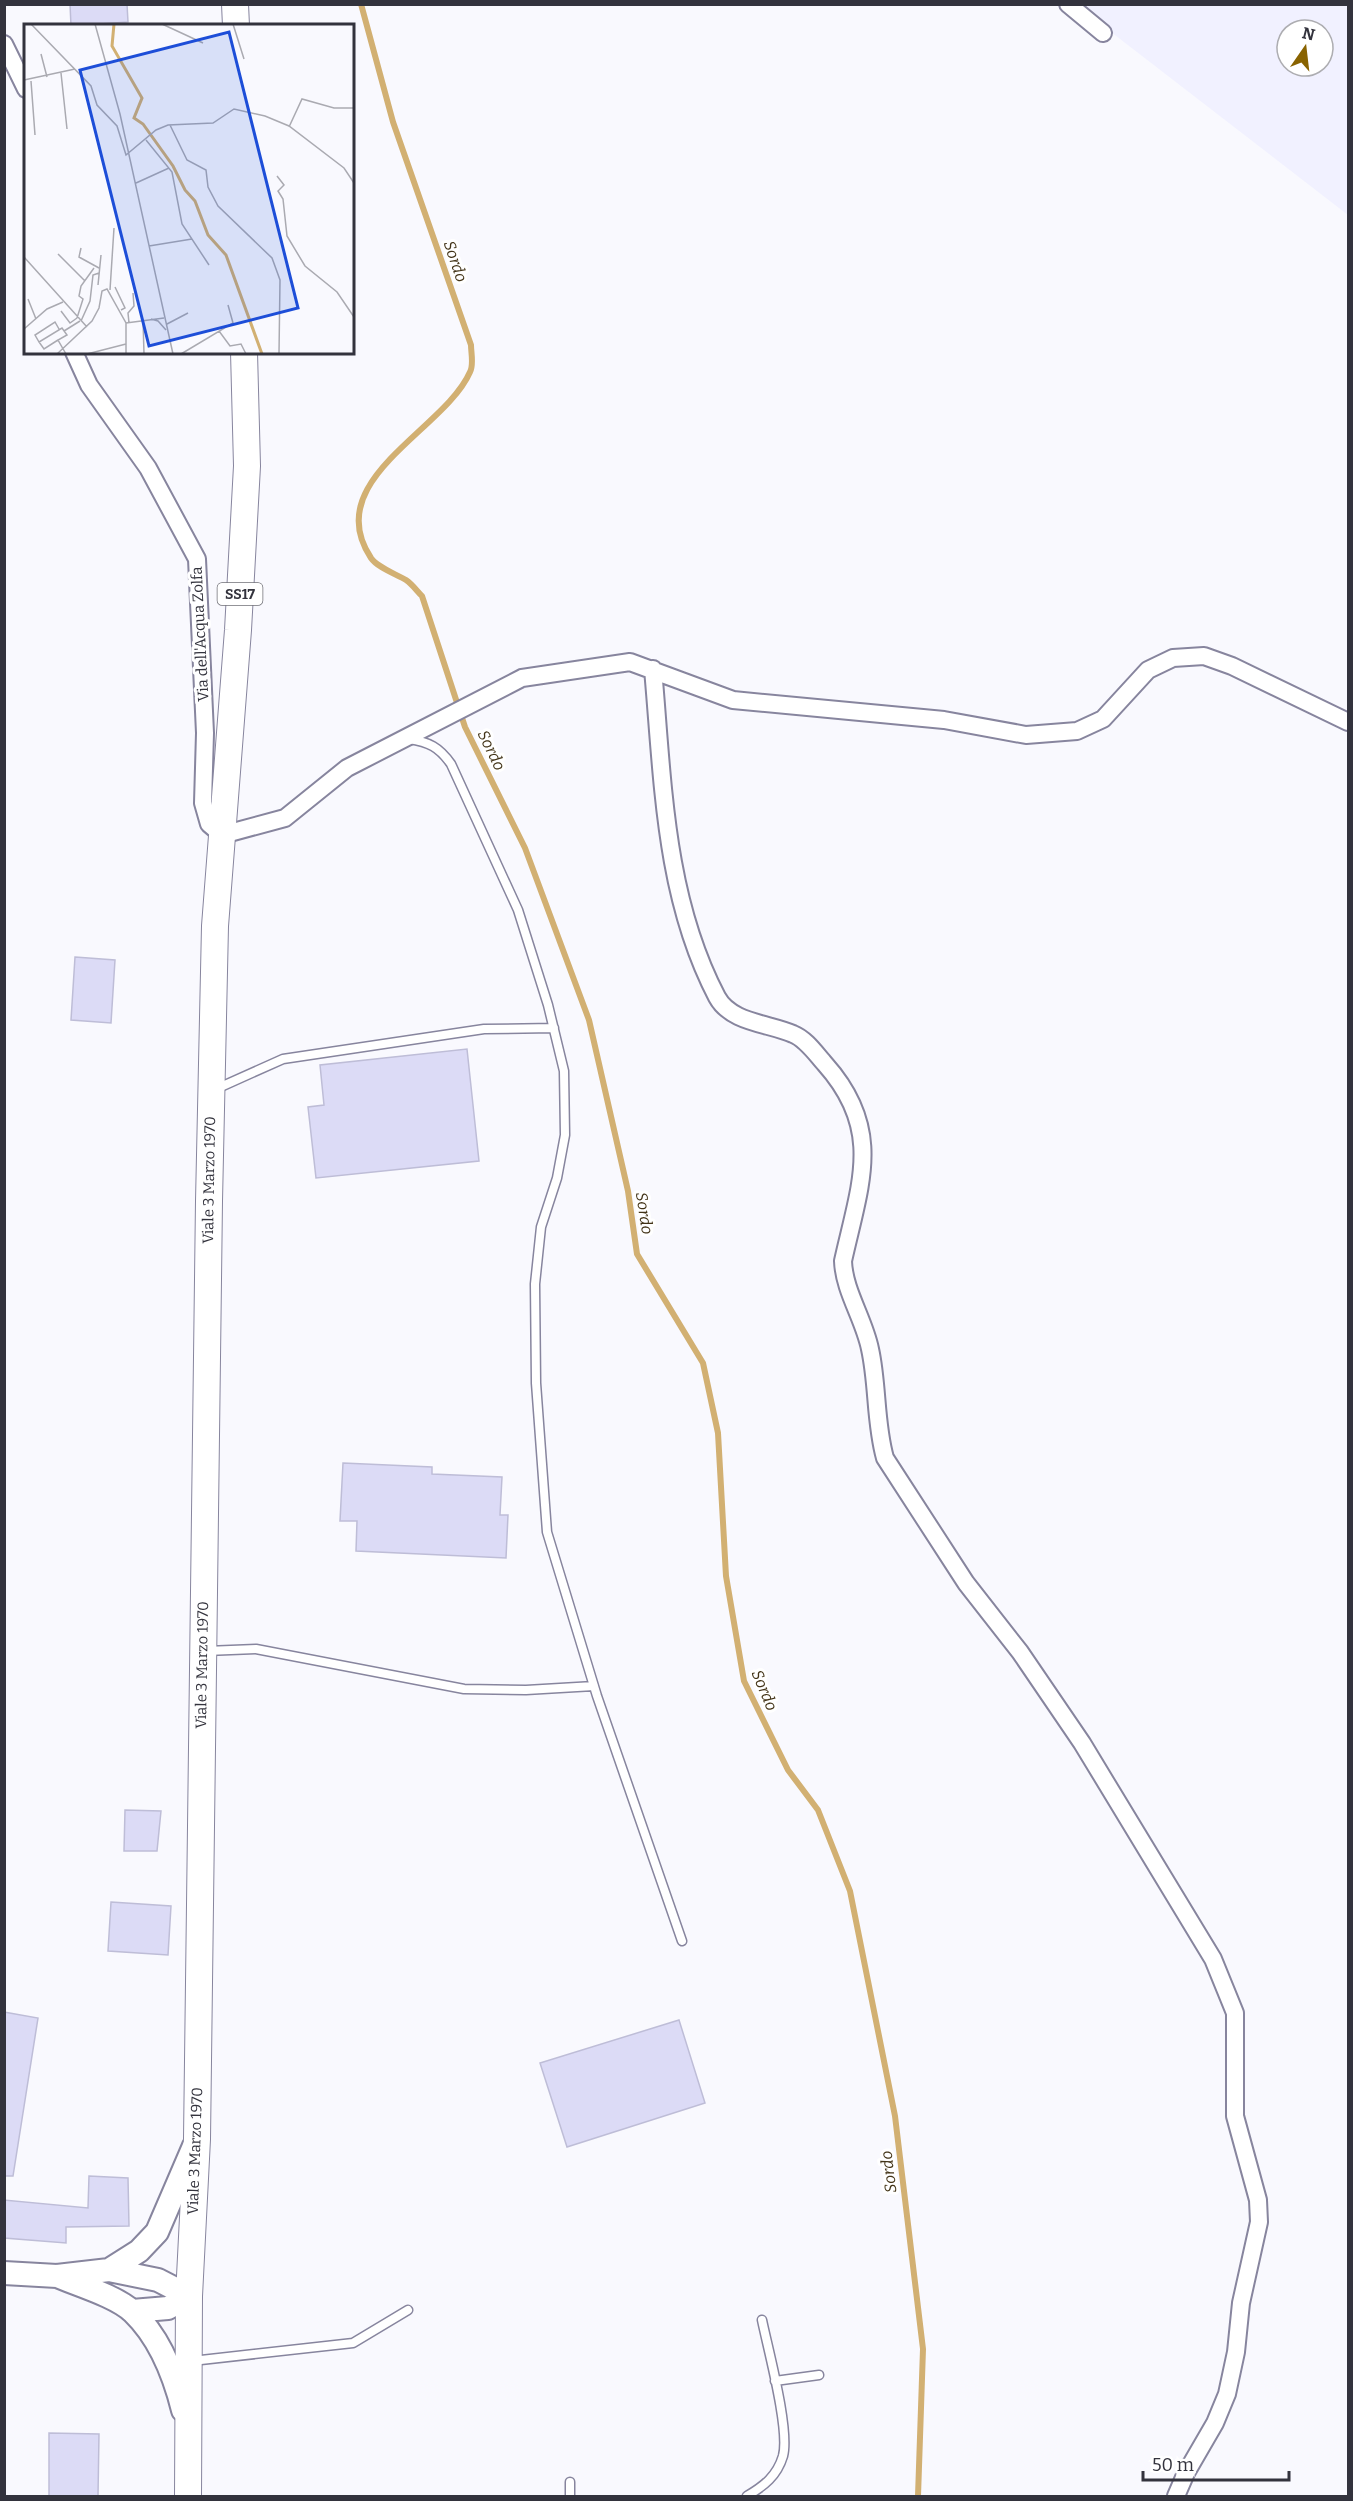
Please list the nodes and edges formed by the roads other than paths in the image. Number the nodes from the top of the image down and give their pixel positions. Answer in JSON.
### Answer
{"nodes":[{"id":1,"x":236,"y":4,"type":"edge"},
{"id":2,"x":1068,"y":4,"type":"edge"},
{"id":3,"x":236,"y":24,"type":"edge"},
{"id":4,"x":1103,"y":33,"type":"dead end"},
{"id":5,"x":4,"y":44,"type":"edge"},
{"id":6,"x":24,"y":85,"type":"edge"},
{"id":7,"x":75,"y":354,"type":"edge"},
{"id":8,"x":244,"y":354,"type":"edge"},
{"id":9,"x":653,"y":669,"type":"junction"},
{"id":10,"x":1348,"y":722,"type":"edge"},
{"id":11,"x":402,"y":738,"type":"junction"},
{"id":12,"x":222,"y":835,"type":"junction"},
{"id":13,"x":554,"y":1028,"type":"junction"},
{"id":14,"x":211,"y":1091,"type":"junction"},
{"id":15,"x":202,"y":1651,"type":"junction"},
{"id":16,"x":594,"y":1686,"type":"junction"},
{"id":17,"x":682,"y":1941,"type":"dead end"},
{"id":18,"x":197,"y":2139,"type":"junction"},
{"id":19,"x":109,"y":2270,"type":"junction"},
{"id":20,"x":4,"y":2273,"type":"edge"},
{"id":21,"x":57,"y":2276,"type":"junction"},
{"id":22,"x":189,"y":2296,"type":"junction"},
{"id":23,"x":408,"y":2310,"type":"dead end"},
{"id":24,"x":132,"y":2311,"type":"junction"},
{"id":25,"x":762,"y":2320,"type":"dead end"},
{"id":26,"x":188,"y":2362,"type":"junction"},
{"id":27,"x":819,"y":2375,"type":"dead end"},
{"id":28,"x":775,"y":2381,"type":"junction"},
{"id":29,"x":188,"y":2431,"type":"junction"},
{"id":30,"x":570,"y":2482,"type":"dead end"},
{"id":31,"x":188,"y":2496,"type":"edge"},
{"id":32,"x":570,"y":2496,"type":"edge"},
{"id":33,"x":747,"y":2496,"type":"edge"},
{"id":34,"x":1176,"y":2496,"type":"edge"}],
"edges":[{"from":1,"to":3,"type":"main road"},
{"from":2,"to":4,"type":"street"},
{"from":5,"to":6,"type":"street"},
{"from":7,"to":12,"type":"street","name":"Via dell'Acqua Zolfa"},
{"from":8,"to":12,"type":"main road","number":"SS17"},
{"from":9,"to":10,"type":"street"},
{"from":9,"to":11,"type":"street"},
{"from":9,"to":34,"type":"street"},
{"from":11,"to":12,"type":"street"},
{"from":11,"to":13,"type":"lane"},
{"from":12,"to":14,"type":"main road","name":"Viale 3 Marzo 1970"},
{"from":13,"to":14,"type":"lane"},
{"from":13,"to":16,"type":"lane"},
{"from":14,"to":15,"type":"main road","name":"Viale 3 Marzo 1970"},
{"from":15,"to":16,"type":"lane"},
{"from":15,"to":18,"type":"main road","name":"Viale 3 Marzo 1970"},
{"from":16,"to":17,"type":"lane"},
{"from":18,"to":19,"type":"street"},
{"from":18,"to":22,"type":"main road","name":"Viale 3 Marzo 1970"},
{"from":19,"to":21,"type":"street"},
{"from":19,"to":22,"type":"street"},
{"from":20,"to":21,"type":"street"},
{"from":21,"to":24,"type":"street"},
{"from":22,"to":24,"type":"street"},
{"from":22,"to":26,"type":"main road","name":"Viale 3 Marzo 1970"},
{"from":23,"to":26,"type":"lane"},
{"from":24,"to":29,"type":"street"},
{"from":25,"to":28,"type":"lane"},
{"from":26,"to":29,"type":"main road","name":"Viale 3 Marzo 1970"},
{"from":27,"to":28,"type":"lane"},
{"from":28,"to":33,"type":"lane"},
{"from":29,"to":31,"type":"main road","name":"Viale 3 Marzo 1970"},
{"from":30,"to":32,"type":"lane"}]}
